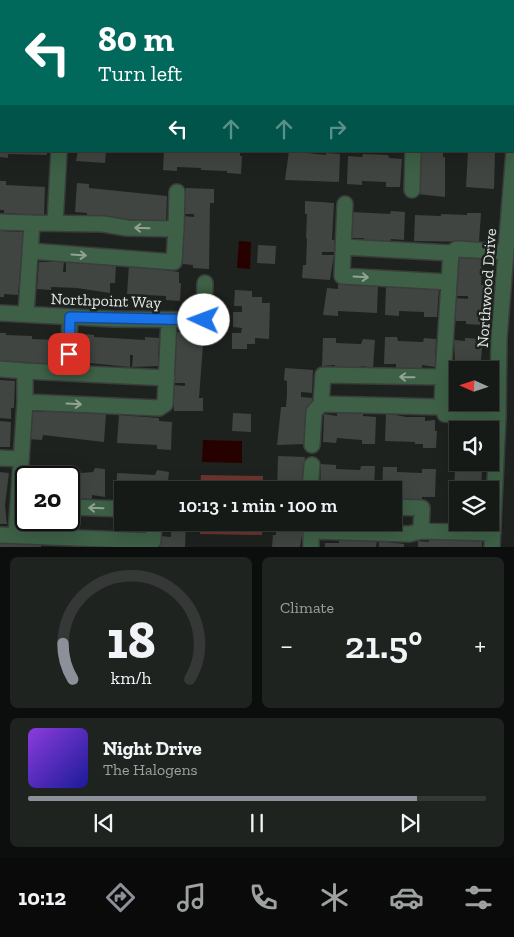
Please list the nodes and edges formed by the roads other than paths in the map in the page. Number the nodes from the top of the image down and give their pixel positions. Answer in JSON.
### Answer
{"nodes":[{"id":1,"x":59,"y":152,"type":"edge"},
{"id":2,"x":412,"y":152,"type":"edge"},
{"id":3,"x":514,"y":152,"type":"edge"},
{"id":4,"x":412,"y":190,"type":"dead end"},
{"id":5,"x":177,"y":192,"type":"dead end"},
{"id":6,"x":345,"y":204,"type":"dead end"},
{"id":7,"x":0,"y":222,"type":"edge"},
{"id":8,"x":55,"y":223,"type":"junction"},
{"id":9,"x":32,"y":224,"type":"junction"},
{"id":10,"x":176,"y":229,"type":"junction"},
{"id":11,"x":343,"y":247,"type":"junction"},
{"id":12,"x":30,"y":251,"type":"junction"},
{"id":13,"x":506,"y":252,"type":"junction"},
{"id":14,"x":451,"y":253,"type":"junction"},
{"id":15,"x":448,"y":282,"type":"junction"},
{"id":16,"x":205,"y":283,"type":"dead end"},
{"id":17,"x":0,"y":313,"type":"edge"},
{"id":18,"x":26,"y":314,"type":"junction"},
{"id":19,"x":70,"y":317,"type":"junction"},
{"id":20,"x":168,"y":320,"type":"junction"},
{"id":21,"x":0,"y":369,"type":"edge"},
{"id":22,"x":25,"y":371,"type":"junction"},
{"id":23,"x":68,"y":373,"type":"junction"},
{"id":24,"x":443,"y":377,"type":"junction"},
{"id":25,"x":167,"y":378,"type":"junction"},
{"id":26,"x":25,"y":402,"type":"junction"},
{"id":27,"x":321,"y":404,"type":"junction"},
{"id":28,"x":442,"y":407,"type":"junction"},
{"id":29,"x":498,"y":417,"type":"junction"},
{"id":30,"x":312,"y":445,"type":"dead end"},
{"id":31,"x":0,"y":458,"type":"edge"},
{"id":32,"x":21,"y":459,"type":"junction"},
{"id":33,"x":312,"y":465,"type":"dead end"},
{"id":34,"x":21,"y":466,"type":"edge"},
{"id":35,"x":311,"y":481,"type":"edge"},
{"id":36,"x":80,"y":507,"type":"edge"},
{"id":37,"x":402,"y":507,"type":"edge"},
{"id":38,"x":114,"y":509,"type":"edge"},
{"id":39,"x":17,"y":531,"type":"edge"},
{"id":40,"x":154,"y":531,"type":"edge"},
{"id":41,"x":311,"y":531,"type":"edge"},
{"id":42,"x":372,"y":531,"type":"edge"},
{"id":43,"x":421,"y":531,"type":"junction"},
{"id":44,"x":0,"y":535,"type":"edge"},
{"id":45,"x":16,"y":535,"type":"junction"},
{"id":46,"x":492,"y":540,"type":"edge"},
{"id":47,"x":55,"y":542,"type":"edge"},
{"id":48,"x":153,"y":544,"type":"edge"},
{"id":49,"x":311,"y":547,"type":"edge"}],
"edges":[{"from":1,"to":8,"type":"street"},
{"from":2,"to":4,"type":"street"},
{"from":3,"to":13,"type":"street","name":"Northwood Drive"},
{"from":5,"to":10,"type":"street"},
{"from":6,"to":11,"type":"street"},
{"from":7,"to":9,"type":"street"},
{"from":8,"to":9,"type":"street"},
{"from":10,"to":8,"type":"street","one_way":true},
{"from":9,"to":12,"type":"street"},
{"from":12,"to":10,"type":"street","one_way":true},
{"from":11,"to":14,"type":"street"},
{"from":11,"to":15,"type":"street","one_way":true},
{"from":12,"to":18,"type":"street"},
{"from":13,"to":14,"type":"street"},
{"from":13,"to":29,"type":"street","name":"Northwood Drive"},
{"from":14,"to":15,"type":"street"},
{"from":15,"to":24,"type":"street"},
{"from":16,"to":20,"type":"street","name":"Northpoint Way"},
{"from":17,"to":18,"type":"street","name":"Northpoint Way"},
{"from":18,"to":19,"type":"street","name":"Northpoint Way"},
{"from":19,"to":20,"type":"street","name":"Northpoint Way"},
{"from":19,"to":23,"type":"street"},
{"from":20,"to":25,"type":"street"},
{"from":21,"to":22,"type":"street"},
{"from":22,"to":23,"type":"street"},
{"from":22,"to":26,"type":"street"},
{"from":23,"to":25,"type":"street"},
{"from":24,"to":27,"type":"street","one_way":true},
{"from":24,"to":28,"type":"street"},
{"from":26,"to":25,"type":"street","one_way":true},
{"from":26,"to":32,"type":"street"},
{"from":27,"to":28,"type":"street"},
{"from":27,"to":30,"type":"street"},
{"from":28,"to":29,"type":"street"},
{"from":29,"to":46,"type":"street","name":"Northwood Drive"},
{"from":31,"to":32,"type":"street"},
{"from":32,"to":34,"type":"street"},
{"from":33,"to":35,"type":"street"},
{"from":38,"to":36,"type":"street","one_way":true},
{"from":37,"to":43,"type":"street"},
{"from":39,"to":45,"type":"street"},
{"from":40,"to":48,"type":"street"},
{"from":41,"to":49,"type":"street"},
{"from":42,"to":43,"type":"street"},
{"from":43,"to":46,"type":"street"},
{"from":44,"to":45,"type":"street"},
{"from":45,"to":47,"type":"street"},
{"from":47,"to":48,"type":"street"}]}
